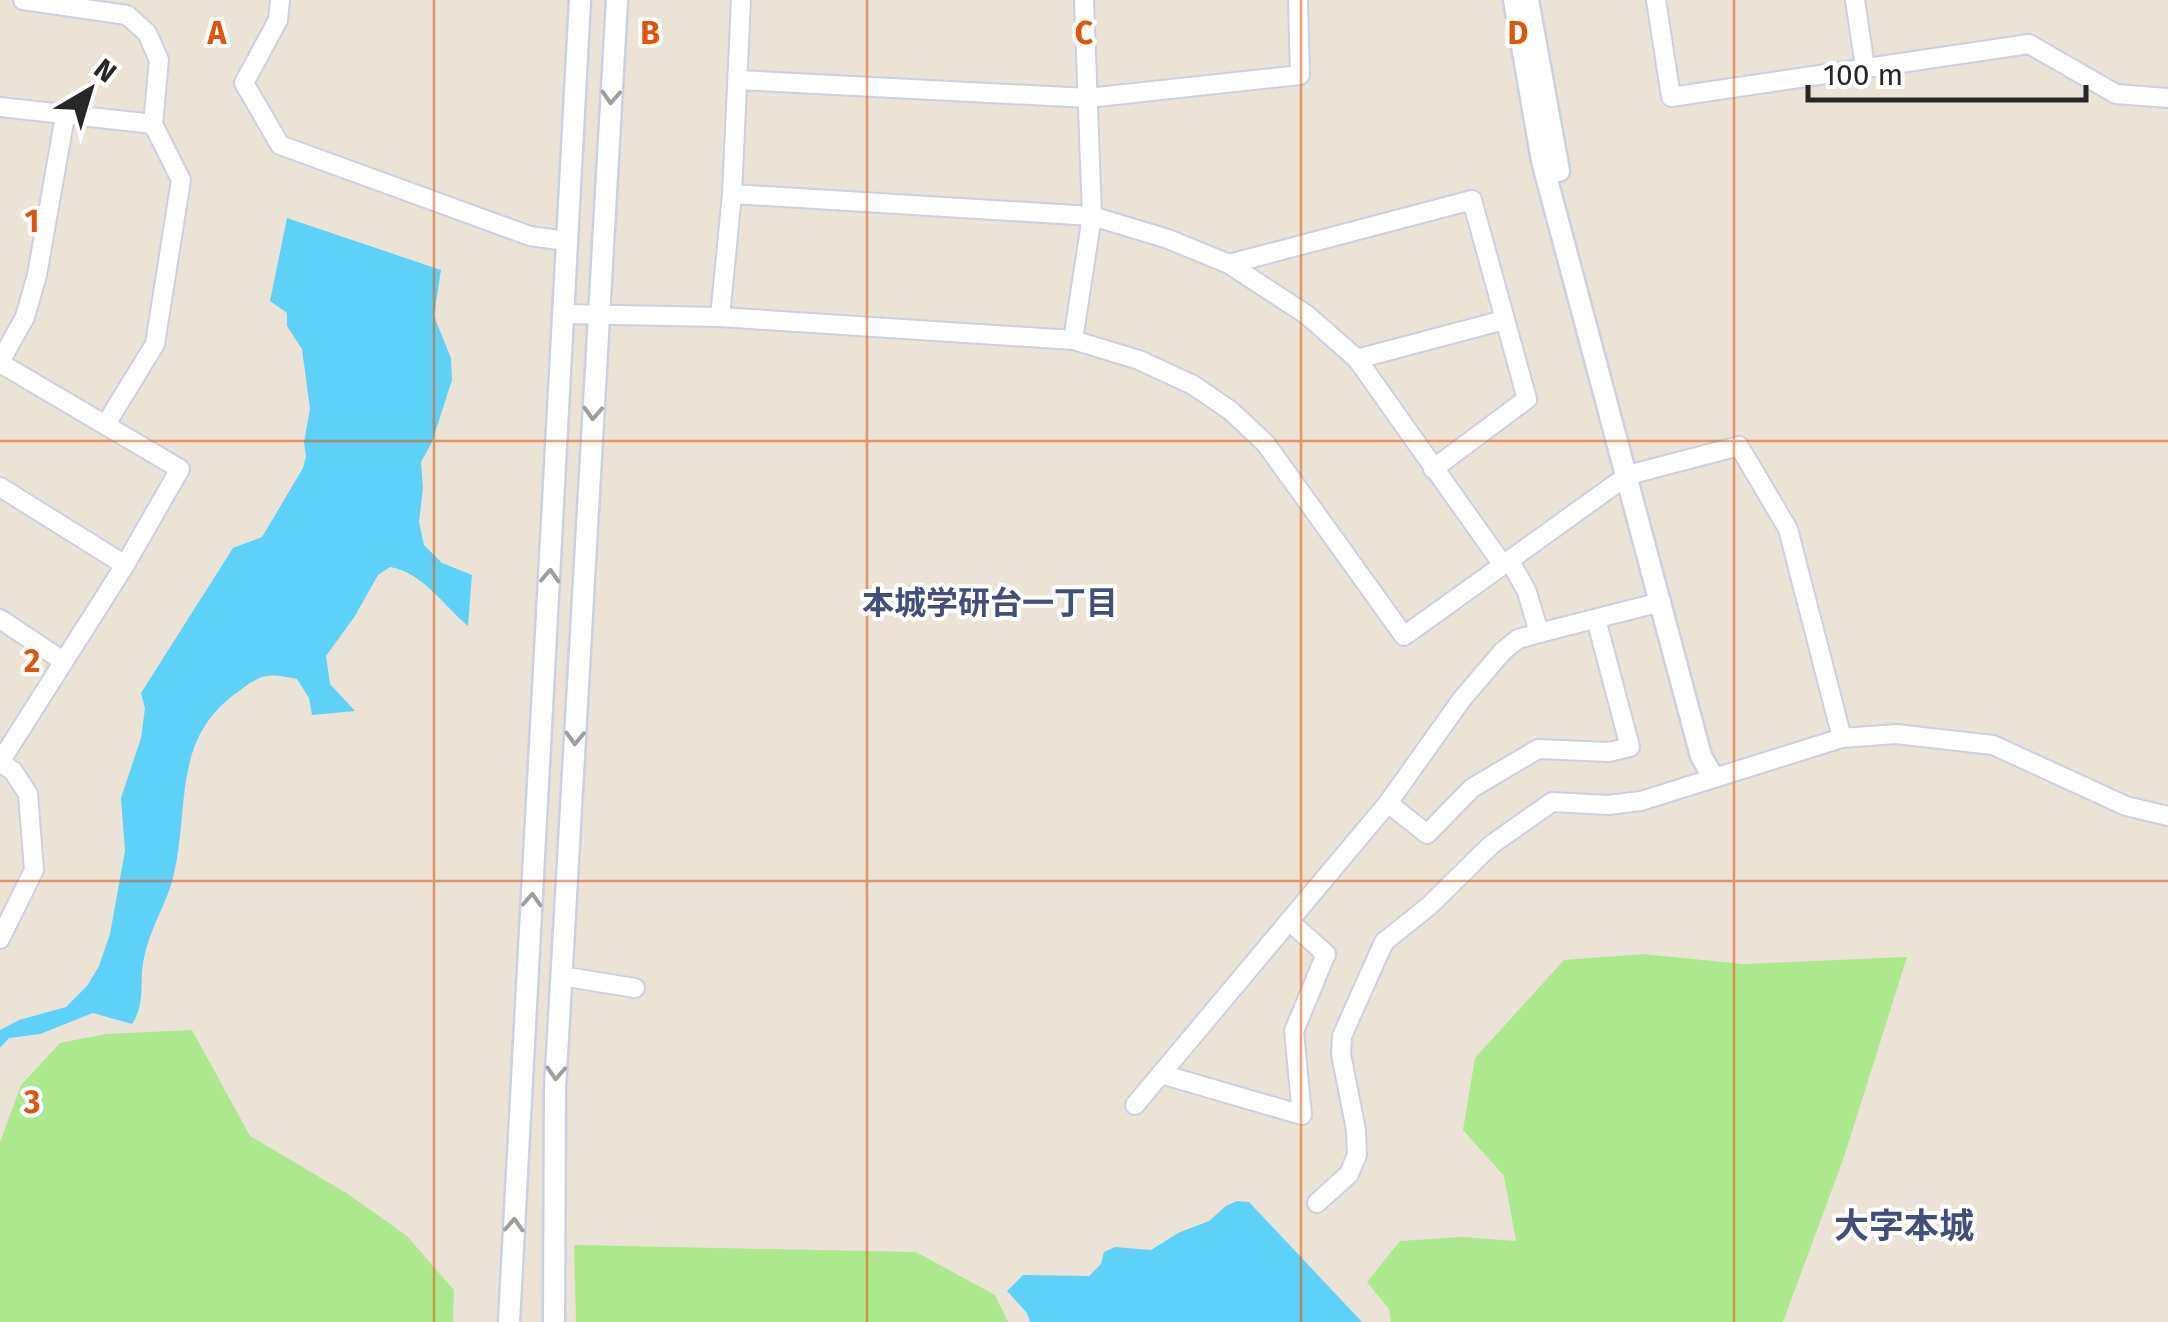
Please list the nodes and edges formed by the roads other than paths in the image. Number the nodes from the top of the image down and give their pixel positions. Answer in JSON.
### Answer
{"nodes":[{"id":1,"x":23,"y":0,"type":"edge"},
{"id":2,"x":280,"y":0,"type":"edge"},
{"id":3,"x":580,"y":0,"type":"edge"},
{"id":4,"x":617,"y":0,"type":"edge"},
{"id":5,"x":741,"y":0,"type":"edge"},
{"id":6,"x":1084,"y":0,"type":"edge"},
{"id":7,"x":1298,"y":0,"type":"edge"},
{"id":8,"x":1656,"y":0,"type":"edge"},
{"id":9,"x":1855,"y":0,"type":"edge"},
{"id":10,"x":1527,"y":2,"type":"edge"},
{"id":11,"x":1865,"y":66,"type":"junction"},
{"id":12,"x":738,"y":80,"type":"junction"},
{"id":13,"x":1088,"y":98,"type":"junction"},
{"id":14,"x":2168,"y":98,"type":"edge"},
{"id":15,"x":0,"y":107,"type":"edge"},
{"id":16,"x":65,"y":116,"type":"junction"},
{"id":17,"x":153,"y":124,"type":"junction"},
{"id":18,"x":732,"y":194,"type":"junction"},
{"id":19,"x":1092,"y":216,"type":"junction"},
{"id":20,"x":566,"y":241,"type":"junction"},
{"id":21,"x":1229,"y":264,"type":"junction"},
{"id":22,"x":564,"y":314,"type":"junction"},
{"id":23,"x":598,"y":316,"type":"junction"},
{"id":24,"x":720,"y":316,"type":"junction"},
{"id":25,"x":1504,"y":320,"type":"junction"},
{"id":26,"x":1072,"y":340,"type":"junction"},
{"id":27,"x":1356,"y":360,"type":"junction"},
{"id":28,"x":0,"y":362,"type":"edge"},
{"id":29,"x":106,"y":424,"type":"junction"},
{"id":30,"x":1433,"y":469,"type":"junction"},
{"id":31,"x":1634,"y":473,"type":"junction"},
{"id":32,"x":0,"y":486,"type":"edge"},
{"id":33,"x":1506,"y":563,"type":"junction"},
{"id":34,"x":125,"y":565,"type":"junction"},
{"id":35,"x":1661,"y":602,"type":"junction"},
{"id":36,"x":0,"y":619,"type":"edge"},
{"id":37,"x":1596,"y":619,"type":"junction"},
{"id":38,"x":1539,"y":633,"type":"junction"},
{"id":39,"x":63,"y":660,"type":"junction"},
{"id":40,"x":544,"y":696,"type":"junction"},
{"id":41,"x":577,"y":697,"type":"junction"},
{"id":42,"x":1842,"y":738,"type":"junction"},
{"id":43,"x":0,"y":762,"type":"edge"},
{"id":44,"x":1713,"y":777,"type":"junction"},
{"id":45,"x":1388,"y":803,"type":"junction"},
{"id":46,"x":2168,"y":816,"type":"edge"},
{"id":47,"x":1289,"y":921,"type":"junction"},
{"id":48,"x":0,"y":938,"type":"edge"},
{"id":49,"x":528,"y":975,"type":"junction"},
{"id":50,"x":561,"y":976,"type":"junction"},
{"id":51,"x":635,"y":988,"type":"dead end"},
{"id":52,"x":1161,"y":1074,"type":"junction"},
{"id":53,"x":1136,"y":1105,"type":"dead end"},
{"id":54,"x":1317,"y":1203,"type":"dead end"},
{"id":55,"x":508,"y":1322,"type":"edge"},
{"id":56,"x":554,"y":1322,"type":"edge"}],
"edges":[{"from":1,"to":17,"type":"street"},
{"from":2,"to":20,"type":"street"},
{"from":3,"to":20,"type":"street"},
{"from":4,"to":23,"type":"street","one_way":true},
{"from":5,"to":12,"type":"street"},
{"from":6,"to":13,"type":"street"},
{"from":7,"to":13,"type":"street"},
{"from":8,"to":11,"type":"street"},
{"from":9,"to":11,"type":"street"},
{"from":10,"to":31,"type":"street"},
{"from":11,"to":14,"type":"street"},
{"from":12,"to":13,"type":"street"},
{"from":12,"to":18,"type":"street"},
{"from":13,"to":19,"type":"street"},
{"from":15,"to":16,"type":"street"},
{"from":16,"to":17,"type":"street"},
{"from":16,"to":28,"type":"street"},
{"from":17,"to":29,"type":"street"},
{"from":18,"to":19,"type":"street"},
{"from":18,"to":24,"type":"street"},
{"from":19,"to":21,"type":"street"},
{"from":19,"to":26,"type":"street"},
{"from":20,"to":22,"type":"street"},
{"from":21,"to":25,"type":"street"},
{"from":21,"to":27,"type":"street"},
{"from":22,"to":23,"type":"street"},
{"from":40,"to":22,"type":"street","one_way":true},
{"from":23,"to":24,"type":"street"},
{"from":23,"to":41,"type":"street","one_way":true},
{"from":24,"to":26,"type":"street"},
{"from":25,"to":27,"type":"street"},
{"from":25,"to":30,"type":"street"},
{"from":26,"to":33,"type":"street"},
{"from":27,"to":30,"type":"street"},
{"from":28,"to":29,"type":"street"},
{"from":29,"to":34,"type":"street"},
{"from":30,"to":33,"type":"street"},
{"from":31,"to":33,"type":"street"},
{"from":31,"to":35,"type":"street"},
{"from":31,"to":42,"type":"street"},
{"from":31,"to":44,"type":"street"},
{"from":32,"to":34,"type":"street"},
{"from":33,"to":38,"type":"street"},
{"from":34,"to":39,"type":"street"},
{"from":35,"to":37,"type":"street"},
{"from":35,"to":44,"type":"street"},
{"from":36,"to":39,"type":"street"},
{"from":37,"to":38,"type":"street"},
{"from":37,"to":45,"type":"street"},
{"from":38,"to":45,"type":"street"},
{"from":39,"to":43,"type":"street"},
{"from":40,"to":41,"type":"street"},
{"from":49,"to":40,"type":"street","one_way":true},
{"from":41,"to":50,"type":"street","one_way":true},
{"from":42,"to":44,"type":"street"},
{"from":42,"to":46,"type":"street"},
{"from":43,"to":48,"type":"street"},
{"from":44,"to":54,"type":"street"},
{"from":45,"to":47,"type":"street"},
{"from":47,"to":52,"type":"street"},
{"from":47,"to":52,"type":"street"},
{"from":49,"to":50,"type":"street"},
{"from":55,"to":49,"type":"street","one_way":true},
{"from":50,"to":51,"type":"street"},
{"from":50,"to":56,"type":"street","one_way":true},
{"from":52,"to":53,"type":"street"}]}
